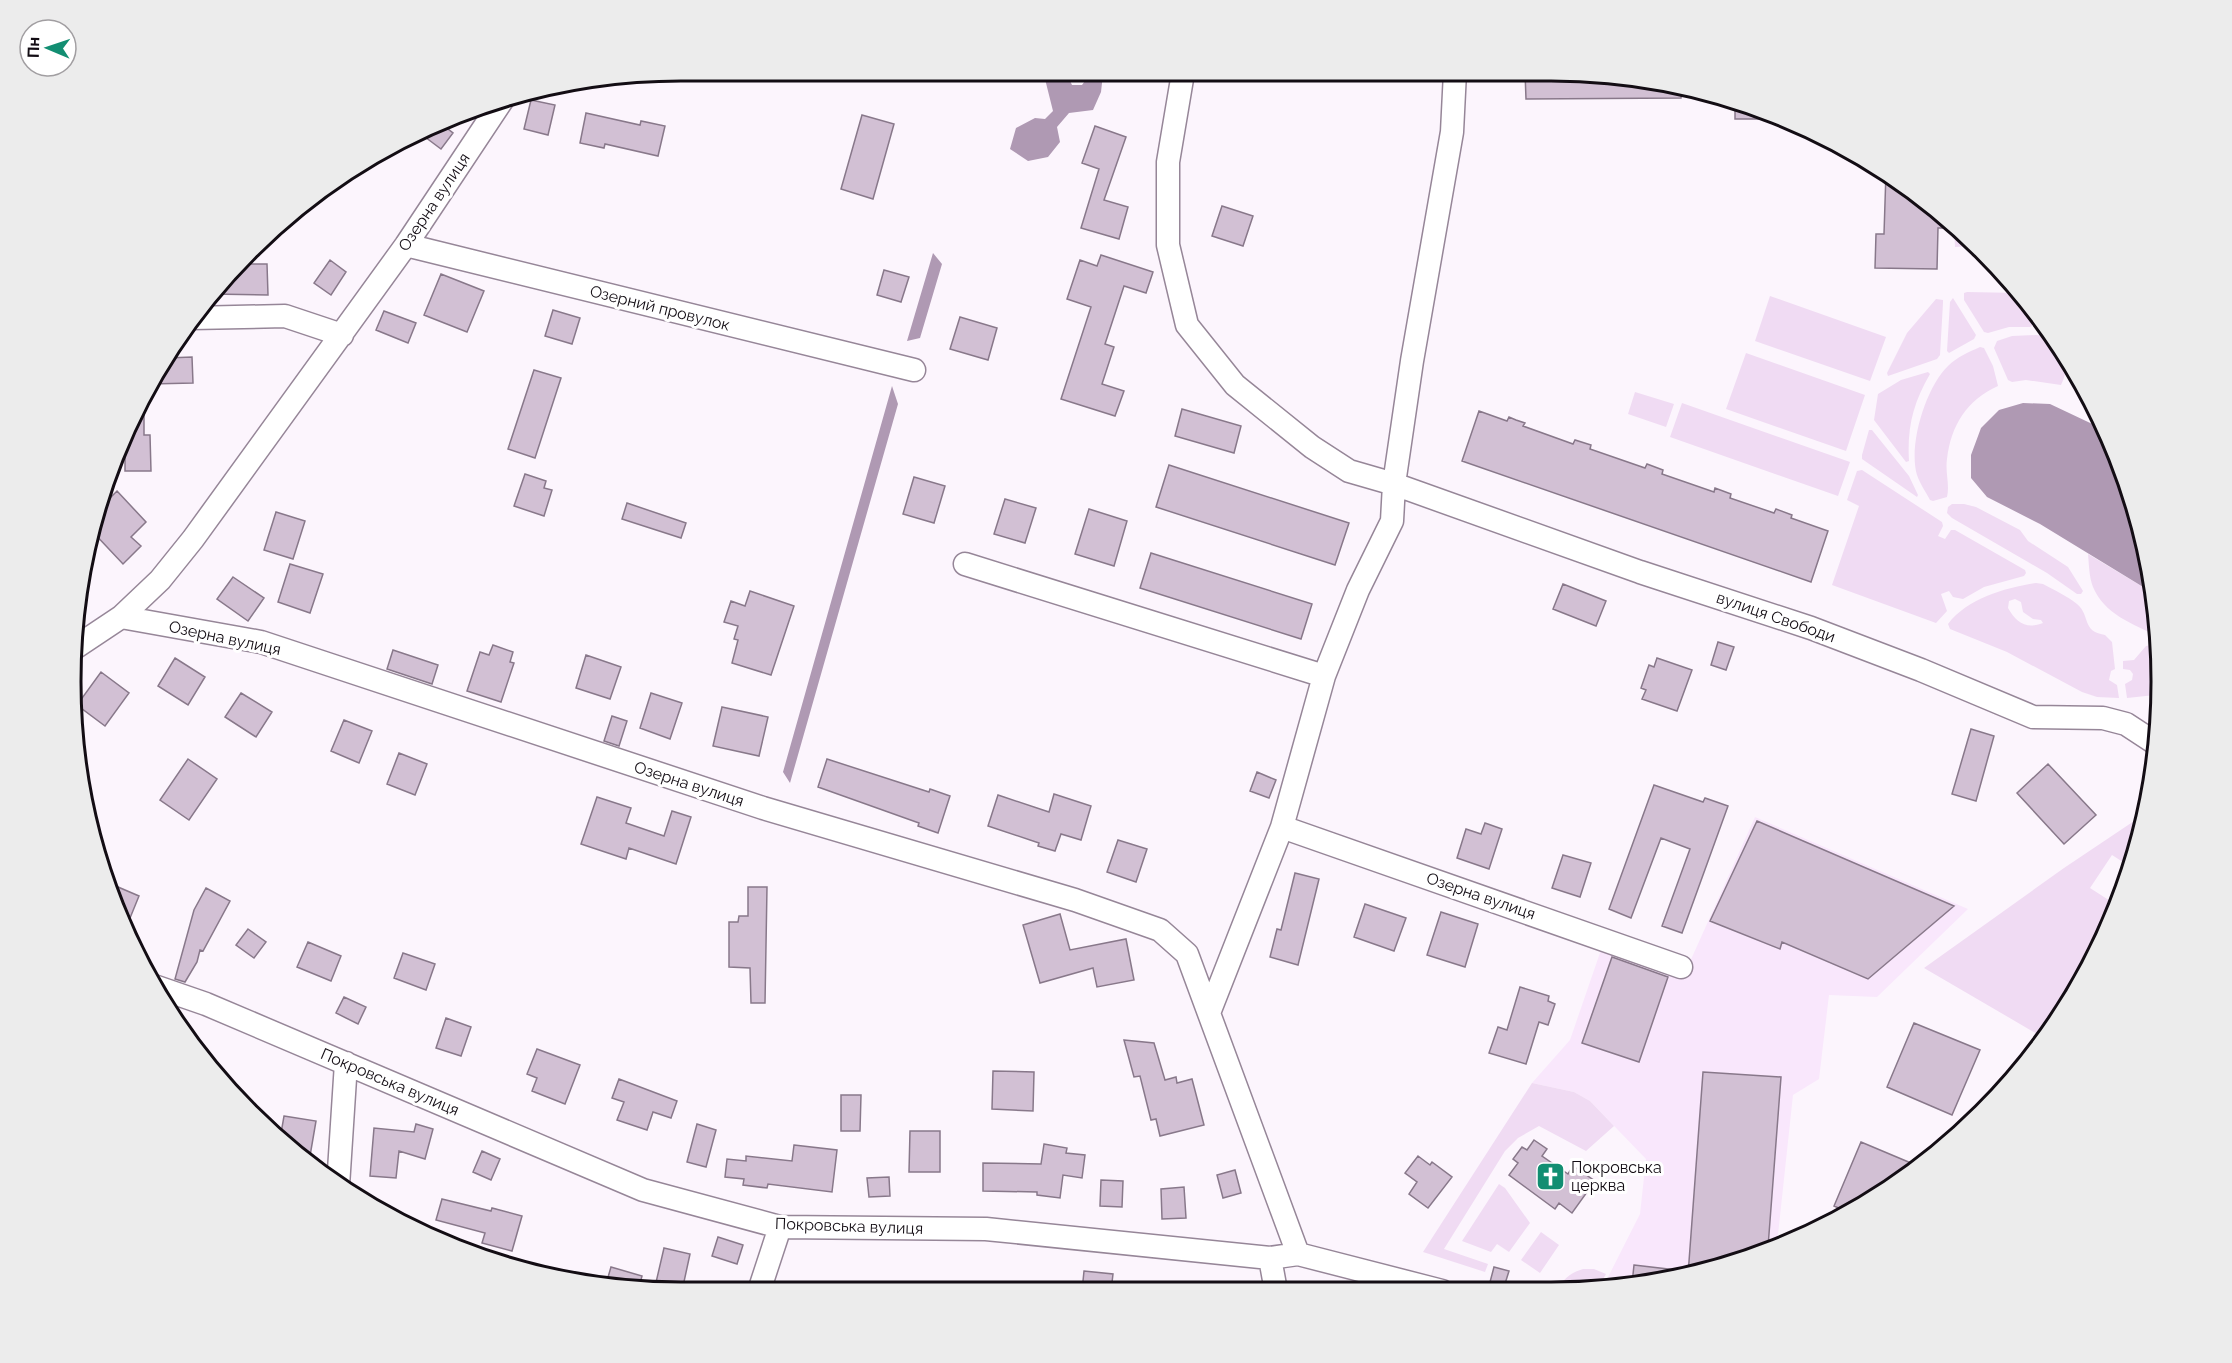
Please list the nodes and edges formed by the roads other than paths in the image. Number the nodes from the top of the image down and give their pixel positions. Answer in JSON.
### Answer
{"nodes":[{"id":1,"x":1182,"y":81,"type":"edge"},
{"id":2,"x":1455,"y":81,"type":"edge"},
{"id":3,"x":495,"y":111,"type":"edge"},
{"id":4,"x":406,"y":245,"type":"junction"},
{"id":5,"x":204,"y":318,"type":"edge"},
{"id":6,"x":342,"y":335,"type":"junction"},
{"id":7,"x":914,"y":370,"type":"dead end"},
{"id":8,"x":1394,"y":484,"type":"junction"},
{"id":9,"x":965,"y":564,"type":"dead end"},
{"id":10,"x":121,"y":617,"type":"junction"},
{"id":11,"x":82,"y":643,"type":"edge"},
{"id":12,"x":1324,"y":676,"type":"junction"},
{"id":13,"x":2148,"y":738,"type":"edge"},
{"id":14,"x":1282,"y":827,"type":"junction"},
{"id":15,"x":1681,"y":967,"type":"dead end"},
{"id":16,"x":166,"y":990,"type":"edge"},
{"id":17,"x":1209,"y":1013,"type":"junction"},
{"id":18,"x":346,"y":1063,"type":"junction"},
{"id":19,"x":339,"y":1174,"type":"edge"},
{"id":20,"x":780,"y":1227,"type":"junction"},
{"id":21,"x":1298,"y":1254,"type":"junction"},
{"id":22,"x":1270,"y":1258,"type":"junction"},
{"id":23,"x":762,"y":1282,"type":"edge"},
{"id":24,"x":1274,"y":1282,"type":"edge"},
{"id":25,"x":1407,"y":1282,"type":"edge"}],
"edges":[{"from":1,"to":8,"type":"street","name":"вулиця Свободи"},
{"from":2,"to":8,"type":"street"},
{"from":3,"to":4,"type":"street","name":"Озерна вулиця"},
{"from":4,"to":6,"type":"street","name":"Озерна вулиця"},
{"from":4,"to":7,"type":"street","name":"Озерний провулок"},
{"from":5,"to":6,"type":"street"},
{"from":6,"to":10,"type":"street","name":"Озерна вулиця"},
{"from":8,"to":12,"type":"street"},
{"from":8,"to":13,"type":"street","name":"вулиця Свободи"},
{"from":9,"to":12,"type":"street"},
{"from":10,"to":11,"type":"street","name":"Озерна вулиця"},
{"from":10,"to":17,"type":"street","name":"Озерна вулиця"},
{"from":12,"to":14,"type":"street"},
{"from":14,"to":15,"type":"street","name":"Озерна вулиця"},
{"from":14,"to":17,"type":"street"},
{"from":16,"to":18,"type":"street","name":"Покровська вулиця"},
{"from":17,"to":21,"type":"street","name":"Озерна вулиця"},
{"from":18,"to":19,"type":"street"},
{"from":18,"to":20,"type":"street","name":"Покровська вулиця"},
{"from":20,"to":22,"type":"street","name":"Покровська вулиця"},
{"from":20,"to":23,"type":"street"},
{"from":21,"to":22,"type":"street","name":"Покровська вулиця"},
{"from":21,"to":25,"type":"street","name":"Покровська вулиця"},
{"from":22,"to":24,"type":"street"}]}
